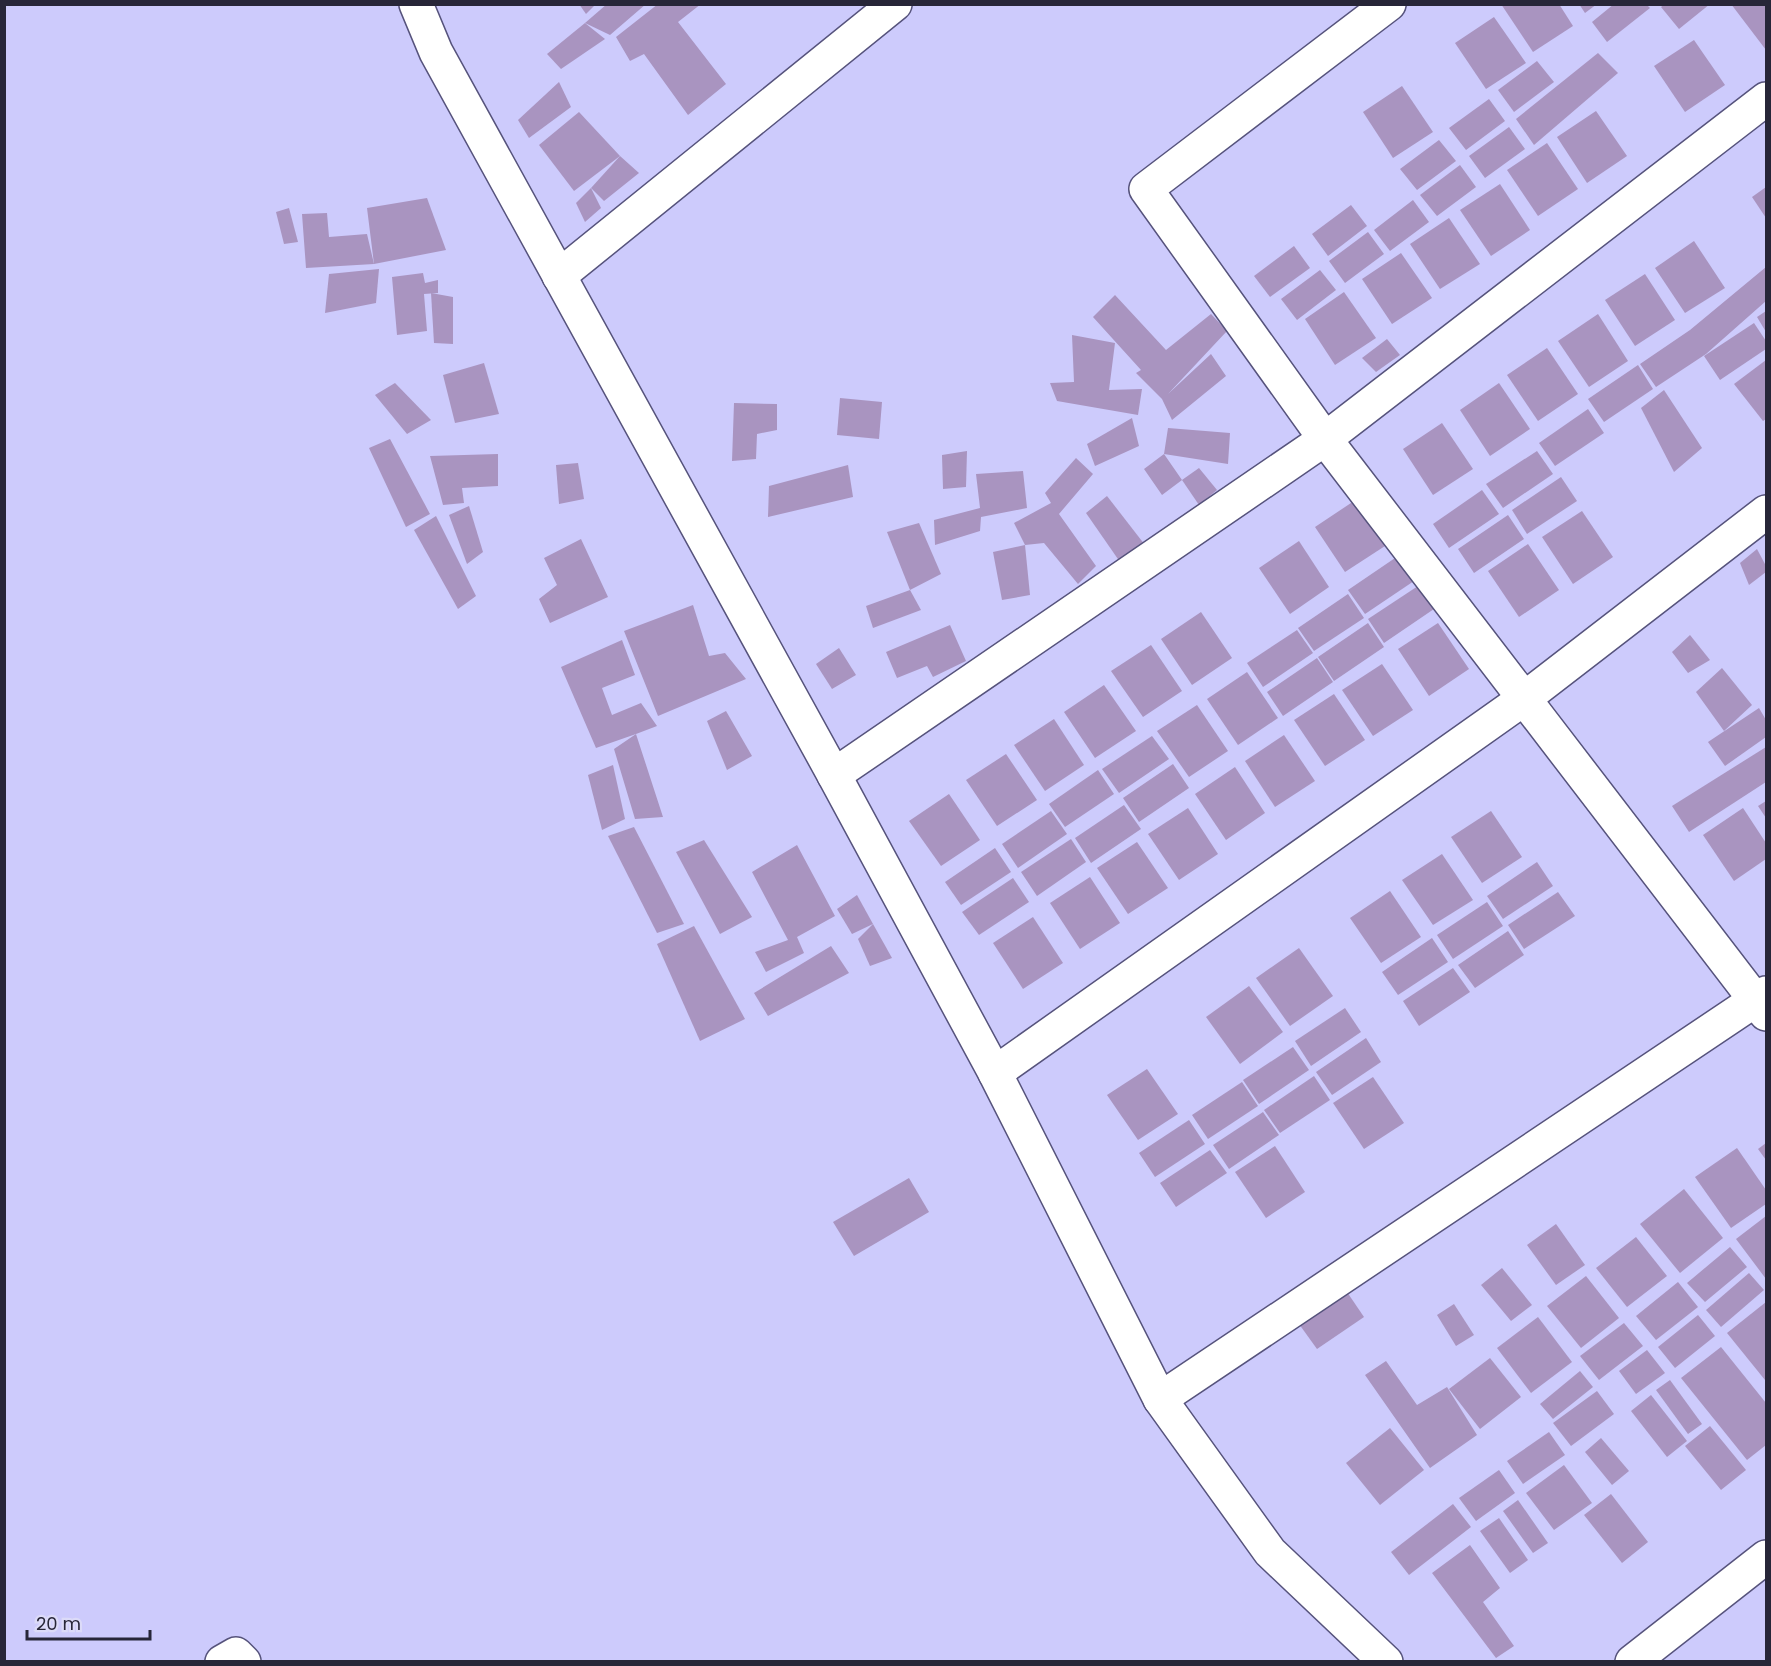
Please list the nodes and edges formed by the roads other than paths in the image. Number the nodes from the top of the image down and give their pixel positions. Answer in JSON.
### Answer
{"nodes":[{"id":1,"x":895,"y":4,"type":"edge"},
{"id":2,"x":1389,"y":4,"type":"edge"},
{"id":3,"x":418,"y":5,"type":"edge"},
{"id":4,"x":1767,"y":99,"type":"edge"},
{"id":5,"x":559,"y":276,"type":"junction"},
{"id":6,"x":1325,"y":439,"type":"junction"},
{"id":7,"x":1767,"y":512,"type":"edge"},
{"id":8,"x":1525,"y":698,"type":"junction"},
{"id":9,"x":834,"y":775,"type":"junction"},
{"id":10,"x":1763,"y":1002,"type":"edge"},
{"id":11,"x":994,"y":1073,"type":"junction"},
{"id":12,"x":1160,"y":1399,"type":"junction"},
{"id":13,"x":1767,"y":1557,"type":"edge"},
{"id":14,"x":222,"y":1662,"type":"edge"},
{"id":15,"x":244,"y":1662,"type":"edge"},
{"id":16,"x":1386,"y":1662,"type":"edge"},
{"id":17,"x":1632,"y":1662,"type":"edge"}],
"edges":[{"from":1,"to":5,"type":"street"},
{"from":2,"to":6,"type":"street"},
{"from":3,"to":5,"type":"street"},
{"from":4,"to":6,"type":"street"},
{"from":5,"to":9,"type":"street"},
{"from":6,"to":8,"type":"street"},
{"from":6,"to":9,"type":"street"},
{"from":7,"to":8,"type":"street"},
{"from":8,"to":10,"type":"street"},
{"from":8,"to":11,"type":"street"},
{"from":9,"to":11,"type":"street"},
{"from":10,"to":12,"type":"street"},
{"from":11,"to":12,"type":"street"},
{"from":12,"to":16,"type":"street"},
{"from":13,"to":17,"type":"street"},
{"from":14,"to":15,"type":"street"}]}
